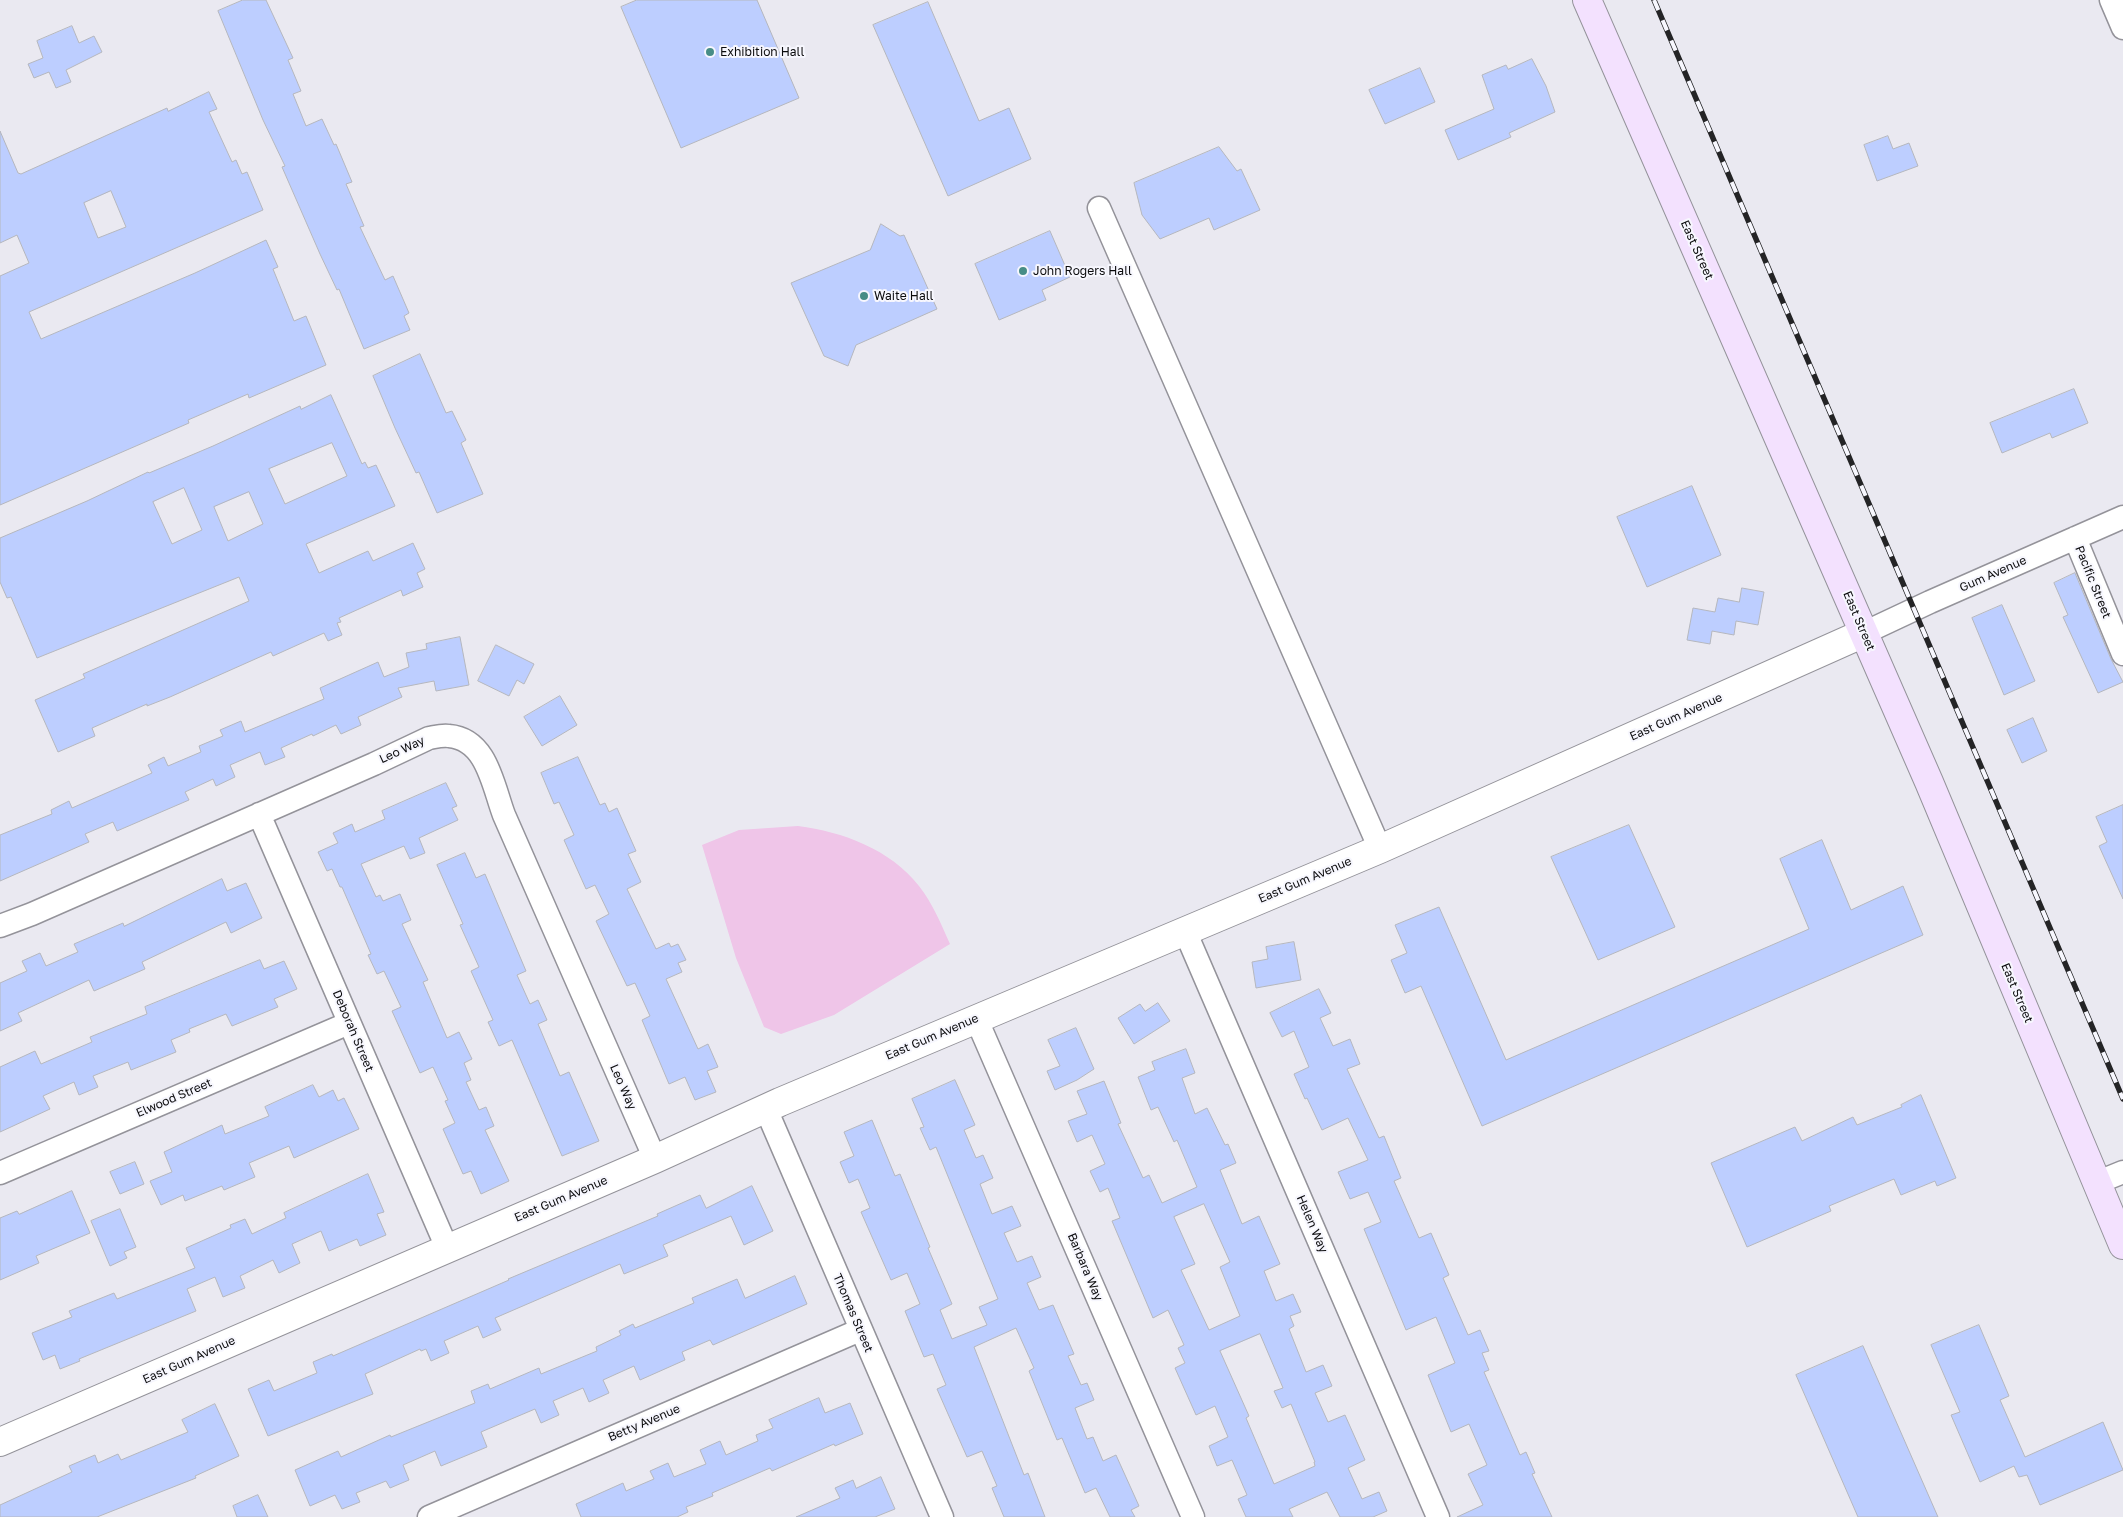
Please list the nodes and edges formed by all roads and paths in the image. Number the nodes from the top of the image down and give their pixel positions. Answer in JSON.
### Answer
{"nodes":[{"id":1,"x":1587,"y":0,"type":"edge"},
{"id":2,"x":2111,"y":0,"type":"edge"},
{"id":3,"x":2123,"y":28,"type":"edge"},
{"id":4,"x":1099,"y":208,"type":"dead end"},
{"id":5,"x":2123,"y":517,"type":"edge"},
{"id":6,"x":2075,"y":538,"type":"junction"},
{"id":7,"x":1864,"y":633,"type":"junction"},
{"id":8,"x":2123,"y":654,"type":"edge"},
{"id":9,"x":259,"y":814,"type":"junction"},
{"id":10,"x":1380,"y":849,"type":"junction"},
{"id":11,"x":0,"y":926,"type":"edge"},
{"id":12,"x":1185,"y":930,"type":"junction"},
{"id":13,"x":976,"y":1018,"type":"junction"},
{"id":14,"x":349,"y":1023,"type":"junction"},
{"id":15,"x":766,"y":1109,"type":"junction"},
{"id":16,"x":655,"y":1159,"type":"junction"},
{"id":17,"x":2123,"y":1172,"type":"edge"},
{"id":18,"x":0,"y":1173,"type":"edge"},
{"id":19,"x":2096,"y":1183,"type":"junction"},
{"id":20,"x":2123,"y":1245,"type":"edge"},
{"id":21,"x":447,"y":1248,"type":"junction"},
{"id":22,"x":860,"y":1330,"type":"junction"},
{"id":23,"x":0,"y":1442,"type":"edge"},
{"id":24,"x":429,"y":1517,"type":"edge"},
{"id":25,"x":942,"y":1517,"type":"edge"},
{"id":26,"x":1193,"y":1517,"type":"edge"},
{"id":27,"x":1438,"y":1517,"type":"edge"}],
"edges":[{"from":1,"to":7,"type":"main road","name":"East Street"},
{"from":2,"to":3,"type":"street"},
{"from":4,"to":10,"type":"street"},
{"from":5,"to":6,"type":"street","name":"Gum Avenue"},
{"from":6,"to":7,"type":"street","name":"Gum Avenue"},
{"from":6,"to":8,"type":"street","name":"Pacific Street"},
{"from":7,"to":10,"type":"street","name":"East Gum Avenue"},
{"from":7,"to":19,"type":"main road","name":"East Street"},
{"from":9,"to":11,"type":"street","name":"Leo Way"},
{"from":9,"to":14,"type":"street","name":"Deborah Street"},
{"from":9,"to":16,"type":"street","name":"Leo Way"},
{"from":10,"to":12,"type":"street","name":"East Gum Avenue"},
{"from":12,"to":13,"type":"street","name":"East Gum Avenue"},
{"from":12,"to":27,"type":"street","name":"Helen Way"},
{"from":13,"to":15,"type":"street","name":"East Gum Avenue"},
{"from":13,"to":26,"type":"street","name":"Barbara Way"},
{"from":14,"to":18,"type":"street","name":"Elwood Street"},
{"from":14,"to":21,"type":"street","name":"Deborah Street"},
{"from":15,"to":16,"type":"street","name":"East Gum Avenue"},
{"from":15,"to":22,"type":"street","name":"Thomas Street"},
{"from":16,"to":21,"type":"street","name":"East Gum Avenue"},
{"from":17,"to":19,"type":"street"},
{"from":19,"to":20,"type":"main road","name":"East Street"},
{"from":21,"to":23,"type":"street","name":"East Gum Avenue"},
{"from":22,"to":24,"type":"street","name":"Betty Avenue"},
{"from":22,"to":25,"type":"street","name":"Thomas Street"}]}
